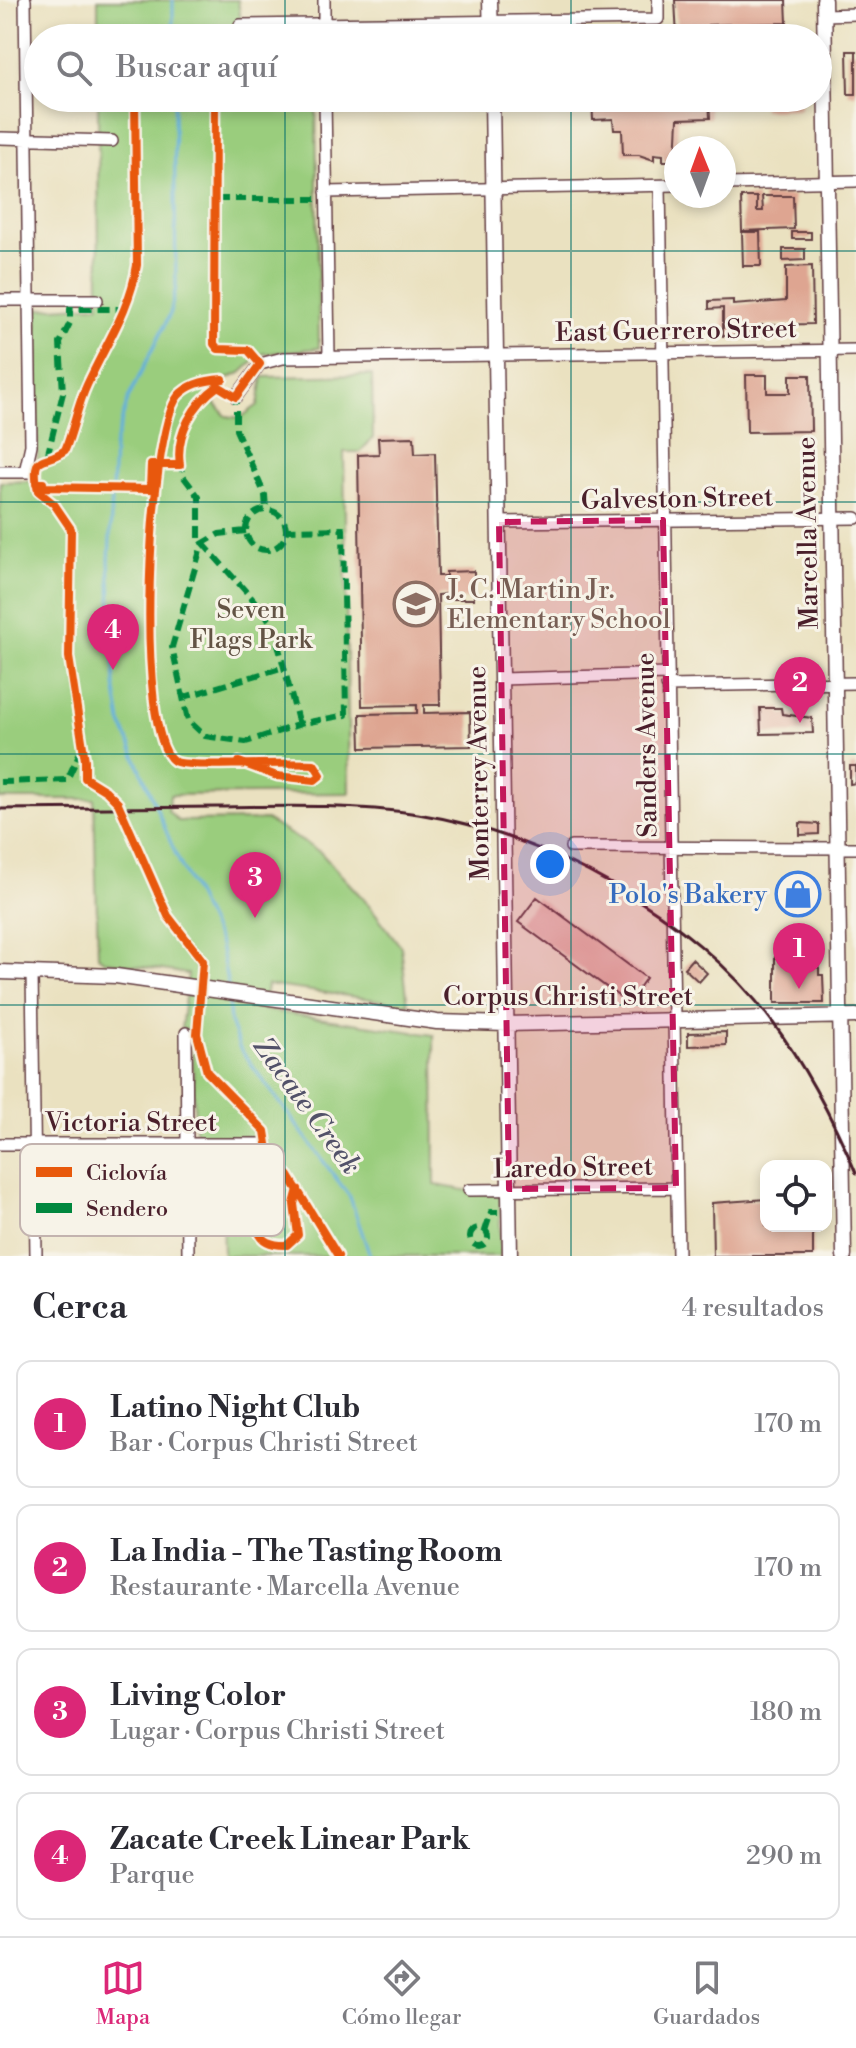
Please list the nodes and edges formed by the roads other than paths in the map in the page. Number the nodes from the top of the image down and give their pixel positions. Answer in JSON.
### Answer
{"nodes":[{"id":1,"x":25,"y":0,"type":"edge"},
{"id":2,"x":324,"y":0,"type":"edge"},
{"id":3,"x":490,"y":0,"type":"edge"},
{"id":4,"x":658,"y":0,"type":"edge"},
{"id":5,"x":824,"y":8,"type":"edge"},
{"id":6,"x":856,"y":14,"type":"edge"},
{"id":7,"x":490,"y":21,"type":"junction"},
{"id":8,"x":26,"y":24,"type":"edge"},
{"id":9,"x":324,"y":24,"type":"joint"},
{"id":10,"x":490,"y":24,"type":"edge"},
{"id":11,"x":27,"y":112,"type":"edge"},
{"id":12,"x":325,"y":112,"type":"edge"},
{"id":13,"x":492,"y":112,"type":"edge"},
{"id":14,"x":825,"y":112,"type":"edge"},
{"id":15,"x":0,"y":138,"type":"edge"},
{"id":16,"x":28,"y":139,"type":"junction"},
{"id":17,"x":112,"y":141,"type":"dead end"},
{"id":18,"x":825,"y":181,"type":"junction"},
{"id":19,"x":856,"y":181,"type":"edge"},
{"id":20,"x":736,"y":184,"type":"edge"},
{"id":21,"x":660,"y":186,"type":"junction"},
{"id":22,"x":664,"y":186,"type":"edge"},
{"id":23,"x":493,"y":190,"type":"junction"},
{"id":24,"x":326,"y":192,"type":"junction"},
{"id":25,"x":0,"y":300,"type":"edge"},
{"id":26,"x":30,"y":300,"type":"junction"},
{"id":27,"x":97,"y":300,"type":"dead end"},
{"id":28,"x":827,"y":349,"type":"junction"},
{"id":29,"x":856,"y":350,"type":"edge"},
{"id":30,"x":662,"y":352,"type":"junction"},
{"id":31,"x":497,"y":356,"type":"junction"},
{"id":32,"x":329,"y":357,"type":"junction"},
{"id":33,"x":236,"y":397,"type":"dead end"},
{"id":34,"x":0,"y":472,"type":"edge"},
{"id":35,"x":831,"y":518,"type":"junction"},
{"id":36,"x":856,"y":518,"type":"edge"},
{"id":37,"x":663,"y":520,"type":"junction"},
{"id":38,"x":499,"y":522,"type":"junction"},
{"id":39,"x":501,"y":679,"type":"junction"},
{"id":40,"x":667,"y":680,"type":"junction"},
{"id":41,"x":856,"y":683,"type":"edge"},
{"id":42,"x":835,"y":684,"type":"junction"},
{"id":43,"x":571,"y":847,"type":"dead end"},
{"id":44,"x":670,"y":847,"type":"junction"},
{"id":45,"x":838,"y":848,"type":"junction"},
{"id":46,"x":856,"y":848,"type":"edge"},
{"id":47,"x":0,"y":972,"type":"edge"},
{"id":48,"x":32,"y":972,"type":"junction"},
{"id":49,"x":848,"y":1016,"type":"edge"},
{"id":50,"x":673,"y":1020,"type":"junction"},
{"id":51,"x":507,"y":1024,"type":"junction"},
{"id":52,"x":186,"y":1033,"type":"dead end"},
{"id":53,"x":0,"y":1144,"type":"edge"},
{"id":54,"x":34,"y":1144,"type":"junction"},
{"id":55,"x":187,"y":1144,"type":"junction"},
{"id":56,"x":261,"y":1144,"type":"dead end"},
{"id":57,"x":676,"y":1188,"type":"junction"},
{"id":58,"x":509,"y":1189,"type":"junction"},
{"id":59,"x":469,"y":1190,"type":"dead end"},
{"id":60,"x":36,"y":1236,"type":"edge"},
{"id":61,"x":188,"y":1236,"type":"edge"},
{"id":62,"x":36,"y":1256,"type":"edge"},
{"id":63,"x":188,"y":1256,"type":"edge"},
{"id":64,"x":510,"y":1256,"type":"edge"},
{"id":65,"x":678,"y":1256,"type":"edge"},
{"id":66,"x":844,"y":1256,"type":"edge"}],
"edges":[{"from":1,"to":8,"type":"street"},
{"from":2,"to":9,"type":"street"},
{"from":3,"to":7,"type":"street"},
{"from":4,"to":7,"type":"street"},
{"from":5,"to":6,"type":"street"},
{"from":7,"to":9,"type":"street"},
{"from":7,"to":10,"type":"street"},
{"from":11,"to":16,"type":"street"},
{"from":12,"to":24,"type":"street"},
{"from":13,"to":23,"type":"street","name":"Monterrey Avenue"},
{"from":14,"to":18,"type":"street","name":"Marcella Avenue"},
{"from":15,"to":16,"type":"street"},
{"from":16,"to":17,"type":"street"},
{"from":16,"to":26,"type":"street"},
{"from":18,"to":19,"type":"street"},
{"from":18,"to":20,"type":"street"},
{"from":18,"to":28,"type":"street","name":"Marcella Avenue"},
{"from":21,"to":22,"type":"street"},
{"from":21,"to":23,"type":"street"},
{"from":21,"to":30,"type":"street","name":"Sanders Avenue"},
{"from":23,"to":24,"type":"street"},
{"from":23,"to":31,"type":"street","name":"Monterrey Avenue"},
{"from":24,"to":32,"type":"street"},
{"from":25,"to":26,"type":"street"},
{"from":26,"to":27,"type":"street"},
{"from":26,"to":34,"type":"street"},
{"from":28,"to":29,"type":"street","name":"East Guerrero Street"},
{"from":28,"to":30,"type":"street","name":"East Guerrero Street"},
{"from":28,"to":35,"type":"street","name":"Marcella Avenue"},
{"from":30,"to":31,"type":"street","name":"East Guerrero Street"},
{"from":30,"to":37,"type":"street","name":"Sanders Avenue"},
{"from":31,"to":32,"type":"street","name":"East Guerrero Street"},
{"from":31,"to":38,"type":"street","name":"Monterrey Avenue"},
{"from":32,"to":33,"type":"street","name":"East Guerrero Street"},
{"from":35,"to":36,"type":"street","name":"Galveston Street"},
{"from":35,"to":37,"type":"street","name":"Galveston Street"},
{"from":35,"to":42,"type":"street","name":"Marcella Avenue"},
{"from":37,"to":38,"type":"street","name":"Galveston Street"},
{"from":37,"to":40,"type":"street","name":"Sanders Avenue"},
{"from":38,"to":39,"type":"street","name":"Monterrey Avenue"},
{"from":39,"to":40,"type":"street"},
{"from":39,"to":51,"type":"street","name":"Monterrey Avenue"},
{"from":40,"to":42,"type":"street"},
{"from":40,"to":44,"type":"street","name":"Sanders Avenue"},
{"from":41,"to":42,"type":"street"},
{"from":42,"to":45,"type":"street","name":"Marcella Avenue"},
{"from":43,"to":44,"type":"street"},
{"from":44,"to":45,"type":"street"},
{"from":44,"to":50,"type":"street","name":"Sanders Avenue"},
{"from":45,"to":46,"type":"street"},
{"from":45,"to":49,"type":"street","name":"Marcella Avenue"},
{"from":47,"to":48,"type":"street","name":"Corpus Christi Street"},
{"from":48,"to":51,"type":"street","name":"Corpus Christi Street"},
{"from":48,"to":54,"type":"street"},
{"from":49,"to":50,"type":"street","name":"Corpus Christi Street"},
{"from":49,"to":66,"type":"street","name":"Marcella Avenue"},
{"from":50,"to":51,"type":"street","name":"Corpus Christi Street"},
{"from":50,"to":57,"type":"street","name":"Sanders Avenue"},
{"from":51,"to":58,"type":"street","name":"Monterrey Avenue"},
{"from":52,"to":55,"type":"street"},
{"from":53,"to":54,"type":"street","name":"Victoria Street"},
{"from":54,"to":55,"type":"street","name":"Victoria Street"},
{"from":55,"to":56,"type":"street","name":"Victoria Street"},
{"from":57,"to":58,"type":"street","name":"Laredo Street"},
{"from":57,"to":65,"type":"street","name":"Sanders Avenue"},
{"from":58,"to":59,"type":"street","name":"Laredo Street"},
{"from":58,"to":64,"type":"street","name":"Monterrey Avenue"},
{"from":60,"to":62,"type":"street"},
{"from":61,"to":63,"type":"street"}]}
